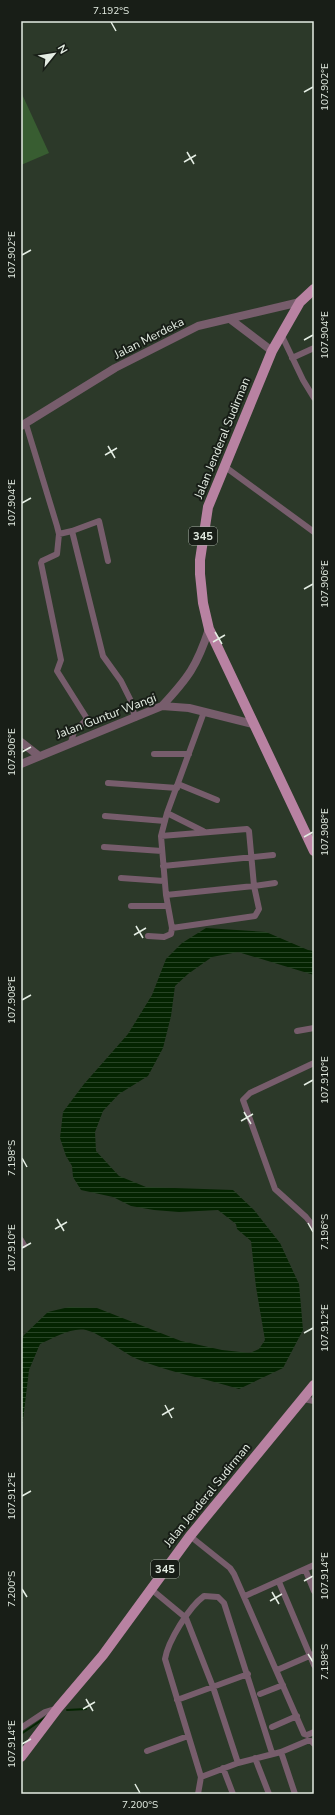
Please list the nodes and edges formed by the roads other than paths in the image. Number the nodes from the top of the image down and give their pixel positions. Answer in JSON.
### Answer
{"nodes":[{"id":1,"x":314,"y":289,"type":"edge"},
{"id":2,"x":300,"y":302,"type":"junction"},
{"id":3,"x":230,"y":319,"type":"junction"},
{"id":4,"x":281,"y":334,"type":"junction"},
{"id":5,"x":314,"y":348,"type":"edge"},
{"id":6,"x":272,"y":351,"type":"junction"},
{"id":7,"x":292,"y":358,"type":"junction"},
{"id":8,"x":314,"y":398,"type":"edge"},
{"id":9,"x":23,"y":425,"type":"edge"},
{"id":10,"x":224,"y":466,"type":"junction"},
{"id":11,"x":72,"y":531,"type":"junction"},
{"id":12,"x":314,"y":532,"type":"edge"},
{"id":13,"x":59,"y":534,"type":"junction"},
{"id":14,"x":108,"y":561,"type":"dead end"},
{"id":15,"x":209,"y":629,"type":"junction"},
{"id":16,"x":162,"y":706,"type":"junction"},
{"id":17,"x":204,"y":712,"type":"junction"},
{"id":18,"x":135,"y":718,"type":"junction"},
{"id":19,"x":253,"y":724,"type":"junction"},
{"id":20,"x":21,"y":742,"type":"edge"},
{"id":21,"x":71,"y":742,"type":"junction"},
{"id":22,"x":154,"y":754,"type":"dead end"},
{"id":23,"x":189,"y":754,"type":"junction"},
{"id":24,"x":39,"y":756,"type":"junction"},
{"id":25,"x":21,"y":764,"type":"edge"},
{"id":26,"x":108,"y":783,"type":"dead end"},
{"id":27,"x":177,"y":786,"type":"junction"},
{"id":28,"x":217,"y":800,"type":"dead end"},
{"id":29,"x":167,"y":813,"type":"junction"},
{"id":30,"x":105,"y":816,"type":"dead end"},
{"id":31,"x":165,"y":821,"type":"junction"},
{"id":32,"x":204,"y":831,"type":"junction"},
{"id":33,"x":161,"y":836,"type":"junction"},
{"id":34,"x":104,"y":847,"type":"dead end"},
{"id":35,"x":162,"y":851,"type":"junction"},
{"id":36,"x":314,"y":851,"type":"edge"},
{"id":37,"x":273,"y":855,"type":"dead end"},
{"id":38,"x":252,"y":858,"type":"junction"},
{"id":39,"x":163,"y":866,"type":"junction"},
{"id":40,"x":121,"y":878,"type":"dead end"},
{"id":41,"x":164,"y":881,"type":"junction"},
{"id":42,"x":275,"y":883,"type":"dead end"},
{"id":43,"x":254,"y":886,"type":"junction"},
{"id":44,"x":166,"y":895,"type":"junction"},
{"id":45,"x":131,"y":906,"type":"dead end"},
{"id":46,"x":168,"y":906,"type":"junction"},
{"id":47,"x":172,"y":928,"type":"junction"},
{"id":48,"x":148,"y":936,"type":"dead end"},
{"id":49,"x":314,"y":1028,"type":"edge"},
{"id":50,"x":297,"y":1031,"type":"dead end"},
{"id":51,"x":314,"y":1063,"type":"edge"},
{"id":52,"x":314,"y":1227,"type":"edge"},
{"id":53,"x":314,"y":1385,"type":"edge"},
{"id":54,"x":303,"y":1399,"type":"junction"},
{"id":55,"x":314,"y":1401,"type":"edge"},
{"id":56,"x":190,"y":1536,"type":"junction"},
{"id":57,"x":314,"y":1565,"type":"edge"},
{"id":58,"x":305,"y":1569,"type":"junction"},
{"id":59,"x":279,"y":1582,"type":"junction"},
{"id":60,"x":151,"y":1588,"type":"junction"},
{"id":61,"x":314,"y":1591,"type":"edge"},
{"id":62,"x":245,"y":1596,"type":"junction"},
{"id":63,"x":186,"y":1618,"type":"junction"},
{"id":64,"x":312,"y":1655,"type":"edge"},
{"id":65,"x":314,"y":1664,"type":"edge"},
{"id":66,"x":277,"y":1670,"type":"junction"},
{"id":67,"x":248,"y":1674,"type":"junction"},
{"id":68,"x":283,"y":1685,"type":"junction"},
{"id":69,"x":214,"y":1687,"type":"junction"},
{"id":70,"x":260,"y":1694,"type":"dead end"},
{"id":71,"x":176,"y":1700,"type":"junction"},
{"id":72,"x":58,"y":1708,"type":"junction"},
{"id":73,"x":297,"y":1716,"type":"junction"},
{"id":74,"x":272,"y":1727,"type":"dead end"},
{"id":75,"x":21,"y":1728,"type":"edge"},
{"id":76,"x":314,"y":1732,"type":"edge"},
{"id":77,"x":188,"y":1736,"type":"junction"},
{"id":78,"x":314,"y":1744,"type":"edge"},
{"id":79,"x":147,"y":1751,"type":"dead end"},
{"id":80,"x":281,"y":1752,"type":"junction"},
{"id":81,"x":272,"y":1753,"type":"junction"},
{"id":82,"x":21,"y":1757,"type":"edge"},
{"id":83,"x":255,"y":1758,"type":"junction"},
{"id":84,"x":238,"y":1763,"type":"junction"},
{"id":85,"x":223,"y":1768,"type":"junction"},
{"id":86,"x":201,"y":1777,"type":"junction"},
{"id":87,"x":196,"y":1793,"type":"edge"},
{"id":88,"x":233,"y":1794,"type":"edge"},
{"id":89,"x":269,"y":1794,"type":"edge"},
{"id":90,"x":295,"y":1794,"type":"edge"}],
"edges":[{"from":1,"to":2,"type":"main road","name":"Jalan Jenderal Sudirman","number":"345"},
{"from":2,"to":3,"type":"street","name":"Jalan Merdeka"},
{"from":2,"to":4,"type":"main road","name":"Jalan Jenderal Sudirman","number":"345"},
{"from":3,"to":6,"type":"street"},
{"from":3,"to":9,"type":"street","name":"Jalan Merdeka"},
{"from":4,"to":6,"type":"main road","name":"Jalan Jenderal Sudirman","number":"345"},
{"from":4,"to":7,"type":"street"},
{"from":5,"to":7,"type":"street"},
{"from":6,"to":10,"type":"main road","name":"Jalan Jenderal Sudirman","number":"345"},
{"from":7,"to":8,"type":"street"},
{"from":9,"to":13,"type":"street"},
{"from":10,"to":12,"type":"street"},
{"from":10,"to":15,"type":"main road","name":"Jalan Jenderal Sudirman","number":"345"},
{"from":11,"to":13,"type":"street"},
{"from":11,"to":14,"type":"street"},
{"from":11,"to":18,"type":"street"},
{"from":13,"to":21,"type":"street"},
{"from":15,"to":16,"type":"street"},
{"from":15,"to":19,"type":"main road","name":"Jalan Jenderal Sudirman","number":"345"},
{"from":16,"to":17,"type":"street","name":"Jalan Guntur Wangi"},
{"from":16,"to":18,"type":"street","name":"Jalan Guntur Wangi"},
{"from":17,"to":19,"type":"street","name":"Jalan Guntur Wangi"},
{"from":17,"to":23,"type":"street"},
{"from":18,"to":21,"type":"street","name":"Jalan Guntur Wangi"},
{"from":19,"to":36,"type":"main road","name":"Jalan Jenderal Sudirman","number":"345"},
{"from":20,"to":24,"type":"street"},
{"from":21,"to":24,"type":"street","name":"Jalan Guntur Wangi"},
{"from":22,"to":23,"type":"street"},
{"from":23,"to":27,"type":"street"},
{"from":24,"to":25,"type":"street","name":"Jalan Guntur Wangi"},
{"from":26,"to":27,"type":"street"},
{"from":27,"to":28,"type":"street"},
{"from":27,"to":29,"type":"street"},
{"from":29,"to":31,"type":"street"},
{"from":29,"to":32,"type":"street"},
{"from":30,"to":31,"type":"street"},
{"from":31,"to":33,"type":"street"},
{"from":32,"to":33,"type":"street"},
{"from":32,"to":38,"type":"street"},
{"from":33,"to":35,"type":"street"},
{"from":34,"to":35,"type":"street"},
{"from":35,"to":39,"type":"street"},
{"from":37,"to":38,"type":"street"},
{"from":38,"to":39,"type":"street"},
{"from":38,"to":43,"type":"street"},
{"from":39,"to":41,"type":"street"},
{"from":40,"to":41,"type":"street"},
{"from":41,"to":44,"type":"street"},
{"from":42,"to":43,"type":"street"},
{"from":43,"to":44,"type":"street"},
{"from":43,"to":47,"type":"street"},
{"from":44,"to":46,"type":"street"},
{"from":45,"to":46,"type":"street"},
{"from":46,"to":47,"type":"street"},
{"from":47,"to":48,"type":"street"},
{"from":49,"to":50,"type":"street"},
{"from":51,"to":52,"type":"street"},
{"from":53,"to":54,"type":"main road","name":"Jalan Jenderal Sudirman","number":"345"},
{"from":54,"to":55,"type":"street"},
{"from":54,"to":56,"type":"main road","name":"Jalan Jenderal Sudirman","number":"345"},
{"from":56,"to":60,"type":"main road","name":"Jalan Jenderal Sudirman","number":"345"},
{"from":56,"to":62,"type":"street"},
{"from":57,"to":58,"type":"street"},
{"from":58,"to":59,"type":"street"},
{"from":58,"to":61,"type":"street"},
{"from":59,"to":62,"type":"street"},
{"from":59,"to":64,"type":"street"},
{"from":60,"to":63,"type":"street"},
{"from":60,"to":72,"type":"main road","name":"Jalan Jenderal Sudirman","number":"345"},
{"from":62,"to":66,"type":"street"},
{"from":63,"to":67,"type":"street"},
{"from":63,"to":69,"type":"street"},
{"from":63,"to":71,"type":"street"},
{"from":64,"to":65,"type":"street"},
{"from":64,"to":66,"type":"street"},
{"from":66,"to":68,"type":"street"},
{"from":67,"to":69,"type":"street"},
{"from":67,"to":81,"type":"street"},
{"from":68,"to":70,"type":"street"},
{"from":68,"to":73,"type":"street"},
{"from":69,"to":71,"type":"street"},
{"from":69,"to":84,"type":"street"},
{"from":71,"to":77,"type":"street"},
{"from":72,"to":75,"type":"street"},
{"from":72,"to":82,"type":"main road","name":"Jalan Jenderal Sudirman","number":"345"},
{"from":73,"to":74,"type":"street"},
{"from":73,"to":76,"type":"street"},
{"from":77,"to":79,"type":"street"},
{"from":77,"to":86,"type":"street"},
{"from":78,"to":80,"type":"street"},
{"from":80,"to":81,"type":"street"},
{"from":80,"to":90,"type":"street"},
{"from":81,"to":83,"type":"street"},
{"from":83,"to":84,"type":"street"},
{"from":83,"to":89,"type":"street"},
{"from":84,"to":85,"type":"street"},
{"from":85,"to":86,"type":"street"},
{"from":85,"to":88,"type":"street"},
{"from":86,"to":87,"type":"street"}]}
